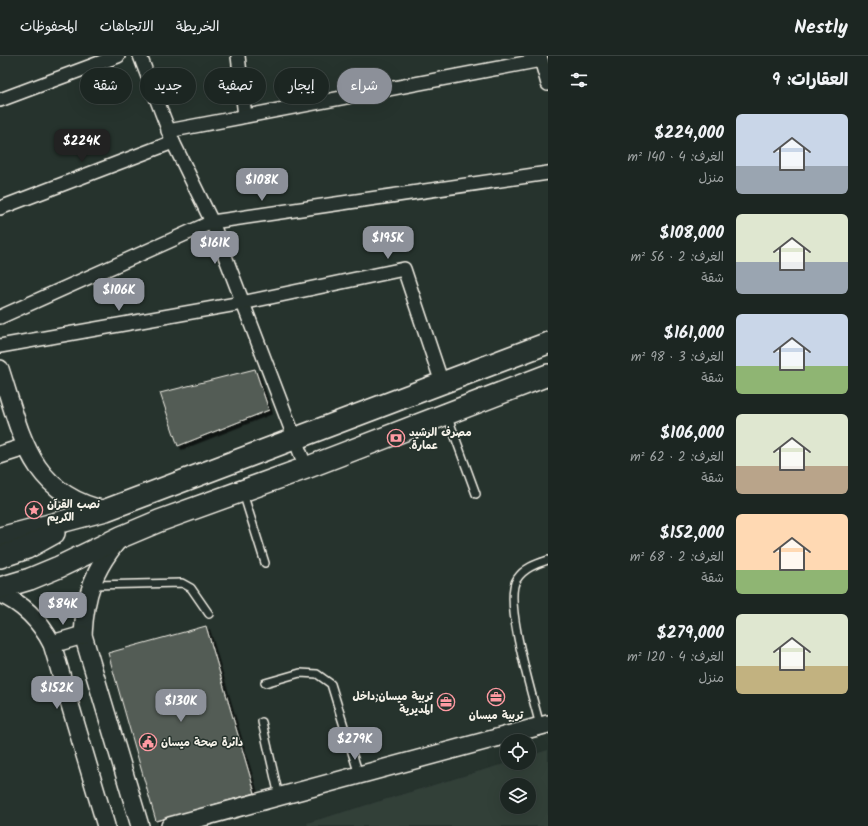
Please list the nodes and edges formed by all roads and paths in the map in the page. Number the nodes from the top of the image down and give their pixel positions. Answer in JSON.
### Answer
{"nodes":[{"id":1,"x":118,"y":56,"type":"edge"},
{"id":2,"x":140,"y":56,"type":"edge"},
{"id":3,"x":238,"y":56,"type":"edge"},
{"id":4,"x":540,"y":58,"type":"edge"},
{"id":5,"x":548,"y":84,"type":"edge"},
{"id":6,"x":0,"y":100,"type":"edge"},
{"id":7,"x":245,"y":116,"type":"junction"},
{"id":8,"x":171,"y":136,"type":"junction"},
{"id":9,"x":548,"y":173,"type":"edge"},
{"id":10,"x":0,"y":208,"type":"edge"},
{"id":11,"x":212,"y":222,"type":"junction"},
{"id":12,"x":242,"y":303,"type":"junction"},
{"id":13,"x":0,"y":317,"type":"edge"},
{"id":14,"x":548,"y":343,"type":"edge"},
{"id":15,"x":0,"y":346,"type":"edge"},
{"id":16,"x":0,"y":369,"type":"edge"},
{"id":17,"x":548,"y":375,"type":"edge"},
{"id":18,"x":442,"y":383,"type":"junction"},
{"id":19,"x":447,"y":414,"type":"junction"},
{"id":20,"x":293,"y":439,"type":"junction"},
{"id":21,"x":25,"y":447,"type":"junction"},
{"id":22,"x":0,"y":455,"type":"edge"},
{"id":23,"x":306,"y":468,"type":"junction"},
{"id":24,"x":243,"y":491,"type":"junction"},
{"id":25,"x":476,"y":494,"type":"dead end"},
{"id":26,"x":106,"y":510,"type":"junction"},
{"id":27,"x":78,"y":518,"type":"junction"},
{"id":28,"x":121,"y":537,"type":"junction"},
{"id":29,"x":0,"y":538,"type":"edge"},
{"id":30,"x":0,"y":557,"type":"edge"},
{"id":31,"x":548,"y":560,"type":"edge"},
{"id":32,"x":265,"y":564,"type":"dead end"},
{"id":33,"x":0,"y":574,"type":"edge"},
{"id":34,"x":90,"y":585,"type":"junction"},
{"id":35,"x":0,"y":588,"type":"edge"},
{"id":36,"x":0,"y":594,"type":"edge"},
{"id":37,"x":209,"y":614,"type":"dead end"},
{"id":38,"x":83,"y":635,"type":"junction"},
{"id":39,"x":52,"y":644,"type":"junction"},
{"id":40,"x":265,"y":683,"type":"dead end"},
{"id":41,"x":262,"y":722,"type":"dead end"},
{"id":42,"x":544,"y":725,"type":"edge"},
{"id":43,"x":359,"y":775,"type":"junction"},
{"id":44,"x":279,"y":797,"type":"junction"},
{"id":45,"x":106,"y":826,"type":"edge"},
{"id":46,"x":140,"y":826,"type":"edge"},
{"id":47,"x":170,"y":826,"type":"edge"}],
"edges":[{"from":1,"to":6,"type":"street"},
{"from":2,"to":8,"type":"street"},
{"from":3,"to":7,"type":"street"},
{"from":4,"to":5,"type":"street"},
{"from":4,"to":7,"type":"street"},
{"from":7,"to":8,"type":"street"},
{"from":8,"to":10,"type":"street"},
{"from":8,"to":11,"type":"street"},
{"from":9,"to":11,"type":"street"},
{"from":11,"to":12,"type":"street"},
{"from":11,"to":13,"type":"street"},
{"from":12,"to":15,"type":"street"},
{"from":12,"to":18,"type":"street"},
{"from":12,"to":20,"type":"street"},
{"from":14,"to":18,"type":"main road"},
{"from":16,"to":21,"type":"street"},
{"from":17,"to":19,"type":"main road"},
{"from":18,"to":20,"type":"main road"},
{"from":19,"to":23,"type":"main road"},
{"from":19,"to":25,"type":"lane"},
{"from":20,"to":23,"type":"street"},
{"from":20,"to":26,"type":"main road"},
{"from":21,"to":22,"type":"street"},
{"from":21,"to":26,"type":"street"},
{"from":23,"to":24,"type":"main road"},
{"from":24,"to":28,"type":"main road"},
{"from":24,"to":32,"type":"lane"},
{"from":26,"to":27,"type":"main road"},
{"from":27,"to":29,"type":"main road"},
{"from":27,"to":30,"type":"main road"},
{"from":28,"to":33,"type":"main road"},
{"from":28,"to":34,"type":"street"},
{"from":28,"to":35,"type":"main road"},
{"from":31,"to":42,"type":"lane"},
{"from":34,"to":37,"type":"lane"},
{"from":34,"to":38,"type":"street"},
{"from":36,"to":39,"type":"street"},
{"from":38,"to":39,"type":"street"},
{"from":38,"to":46,"type":"street"},
{"from":39,"to":45,"type":"street"},
{"from":40,"to":43,"type":"lane"},
{"from":41,"to":44,"type":"lane"},
{"from":42,"to":43,"type":"street"},
{"from":43,"to":44,"type":"street"},
{"from":44,"to":47,"type":"street"}]}
